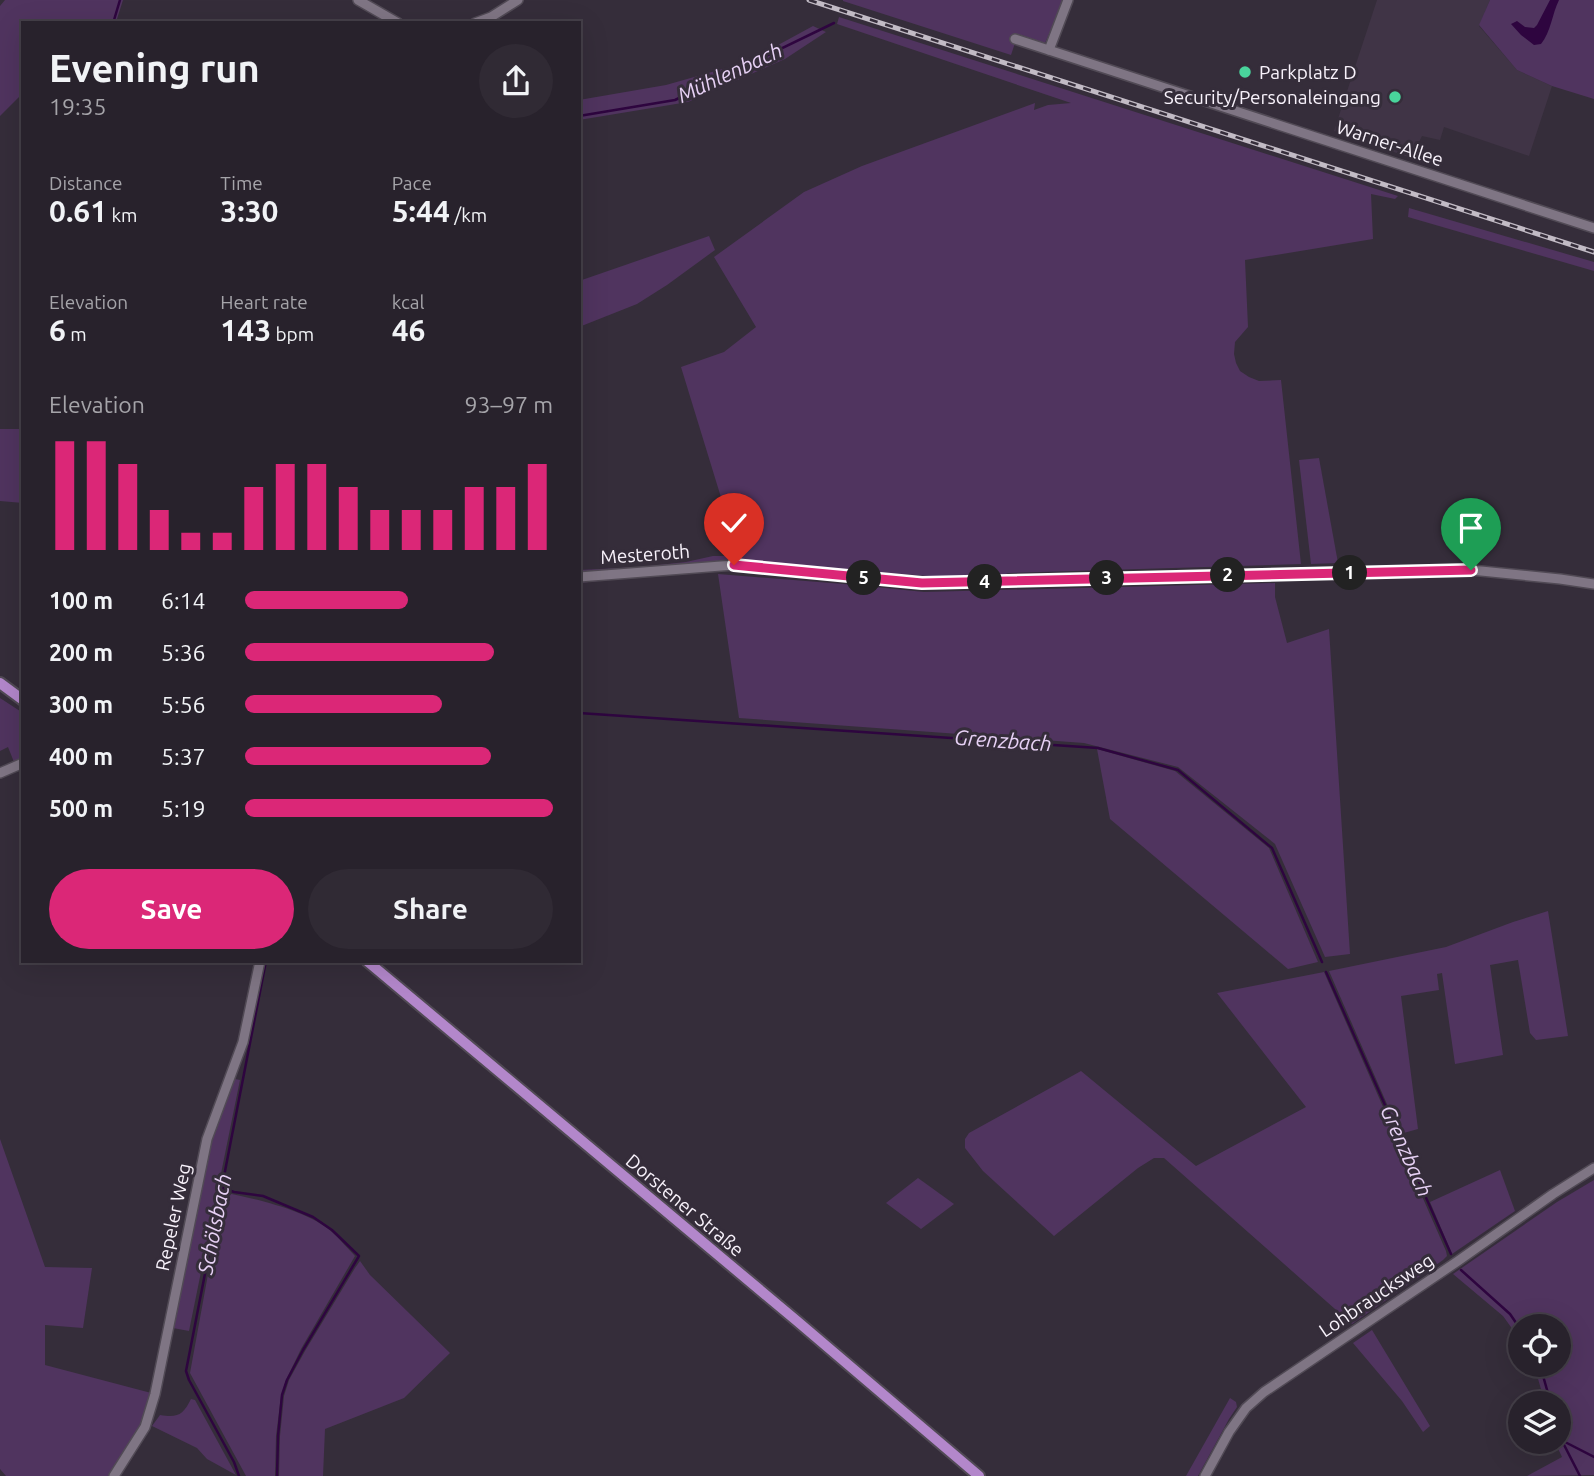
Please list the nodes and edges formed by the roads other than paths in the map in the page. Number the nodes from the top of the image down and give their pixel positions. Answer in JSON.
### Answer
{"nodes":[{"id":1,"x":358,"y":0,"type":"edge"},
{"id":2,"x":518,"y":0,"type":"edge"},
{"id":3,"x":1068,"y":0,"type":"edge"},
{"id":4,"x":395,"y":21,"type":"edge"},
{"id":5,"x":480,"y":21,"type":"edge"},
{"id":6,"x":1015,"y":39,"type":"dead end"},
{"id":7,"x":1049,"y":50,"type":"junction"},
{"id":8,"x":1594,"y":228,"type":"edge"},
{"id":9,"x":581,"y":577,"type":"edge"},
{"id":10,"x":1594,"y":584,"type":"edge"},
{"id":11,"x":0,"y":683,"type":"edge"},
{"id":12,"x":21,"y":699,"type":"edge"},
{"id":13,"x":21,"y":764,"type":"edge"},
{"id":14,"x":0,"y":773,"type":"edge"},
{"id":15,"x":260,"y":963,"type":"edge"},
{"id":16,"x":369,"y":963,"type":"edge"},
{"id":17,"x":1594,"y":1168,"type":"edge"},
{"id":18,"x":114,"y":1476,"type":"edge"},
{"id":19,"x":979,"y":1476,"type":"edge"},
{"id":20,"x":1205,"y":1476,"type":"edge"}],
"edges":[{"from":1,"to":4,"type":"street"},
{"from":2,"to":5,"type":"street"},
{"from":3,"to":7,"type":"street"},
{"from":6,"to":7,"type":"street","name":"Warner-Allee"},
{"from":7,"to":8,"type":"street","name":"Warner-Allee"},
{"from":9,"to":10,"type":"street","name":"Mesteroth"},
{"from":11,"to":12,"type":"main road"},
{"from":13,"to":14,"type":"street"},
{"from":15,"to":18,"type":"street","name":"Repeler Weg"},
{"from":16,"to":19,"type":"main road","name":"Dorstener Straße"},
{"from":17,"to":20,"type":"street","name":"Lohbraucksweg"}]}
